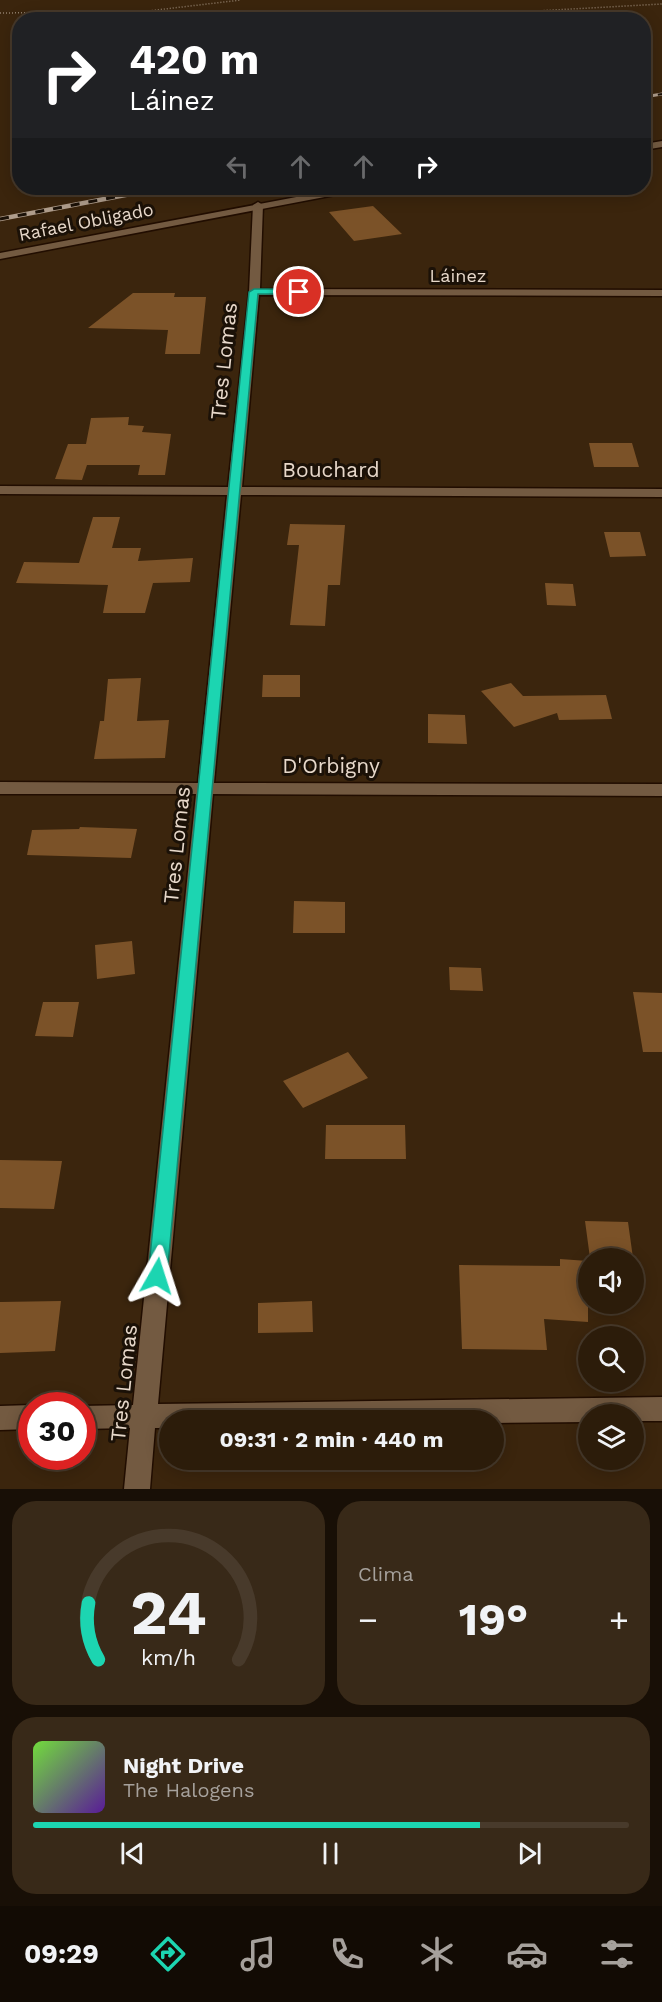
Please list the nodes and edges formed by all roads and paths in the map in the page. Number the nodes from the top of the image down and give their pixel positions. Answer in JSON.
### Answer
{"nodes":[{"id":1,"x":241,"y":0,"type":"edge"},
{"id":2,"x":662,"y":4,"type":"edge"},
{"id":3,"x":136,"y":12,"type":"edge"},
{"id":4,"x":517,"y":12,"type":"edge"},
{"id":5,"x":316,"y":195,"type":"edge"},
{"id":6,"x":258,"y":205,"type":"junction"},
{"id":7,"x":0,"y":256,"type":"edge"},
{"id":8,"x":254,"y":292,"type":"junction"},
{"id":9,"x":662,"y":293,"type":"edge"},
{"id":10,"x":0,"y":490,"type":"edge"},
{"id":11,"x":234,"y":490,"type":"junction"},
{"id":12,"x":662,"y":493,"type":"edge"},
{"id":13,"x":0,"y":788,"type":"edge"},
{"id":14,"x":205,"y":788,"type":"junction"},
{"id":15,"x":662,"y":790,"type":"edge"},
{"id":16,"x":662,"y":1409,"type":"edge"},
{"id":17,"x":144,"y":1416,"type":"junction"},
{"id":18,"x":18,"y":1417,"type":"edge"},
{"id":19,"x":96,"y":1417,"type":"edge"},
{"id":20,"x":0,"y":1418,"type":"edge"},
{"id":21,"x":136,"y":1489,"type":"edge"}],
"edges":[{"from":1,"to":3,"type":"path"},
{"from":2,"to":4,"type":"path"},
{"from":5,"to":6,"type":"street","name":"Rafael Obligado"},
{"from":6,"to":7,"type":"street","name":"Rafael Obligado"},
{"from":6,"to":8,"type":"street","name":"Tres Lomas"},
{"from":8,"to":9,"type":"street","name":"Láinez"},
{"from":8,"to":11,"type":"street","name":"Tres Lomas"},
{"from":10,"to":11,"type":"street","name":"Bouchard"},
{"from":11,"to":12,"type":"street","name":"Bouchard"},
{"from":11,"to":14,"type":"street","name":"Tres Lomas"},
{"from":13,"to":14,"type":"street","name":"D'Orbigny"},
{"from":14,"to":15,"type":"street","name":"D'Orbigny"},
{"from":14,"to":17,"type":"street","name":"Tres Lomas"},
{"from":16,"to":17,"type":"street"},
{"from":17,"to":19,"type":"street"},
{"from":17,"to":21,"type":"street","name":"Tres Lomas"},
{"from":18,"to":20,"type":"street"}]}
